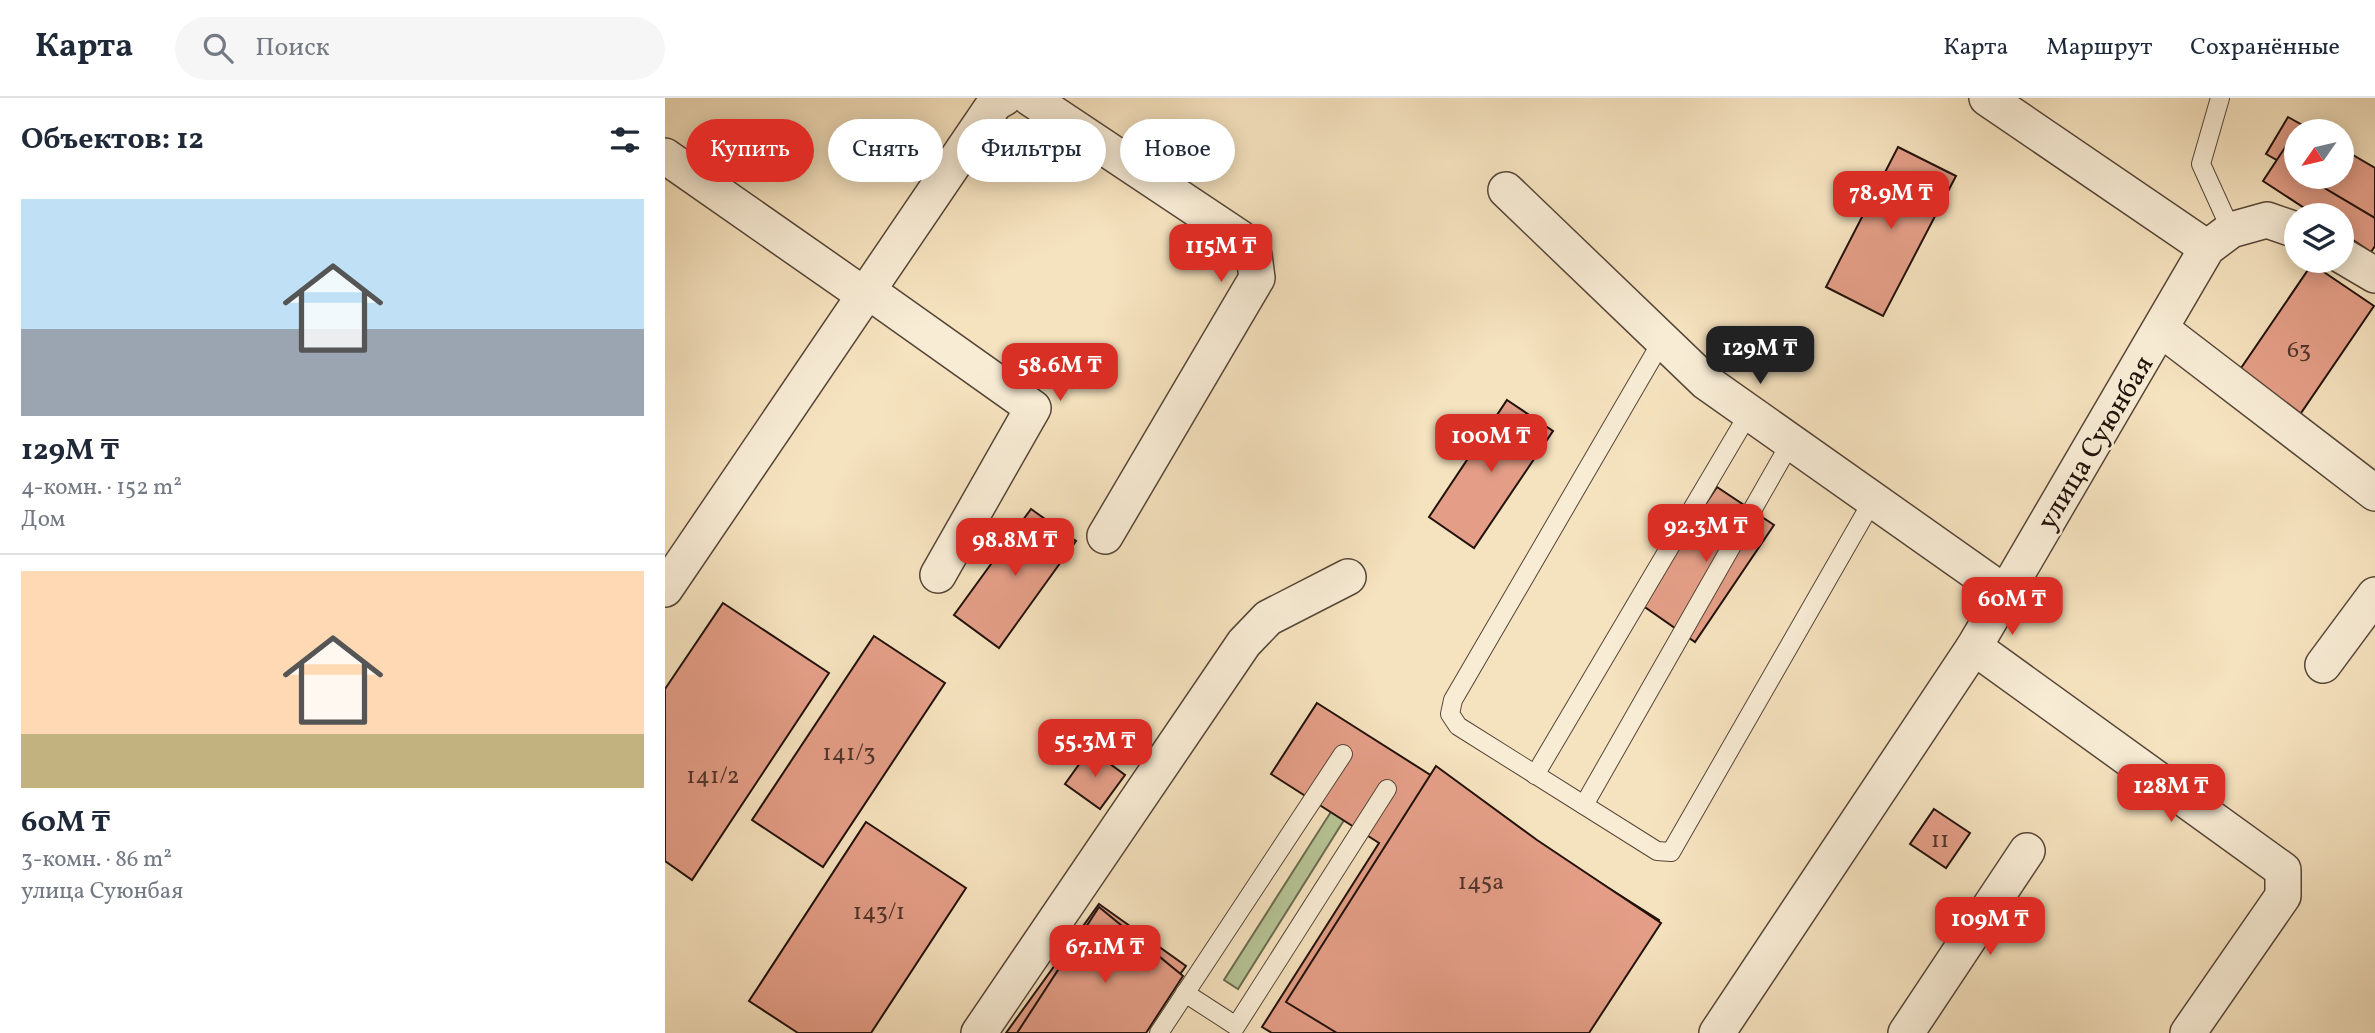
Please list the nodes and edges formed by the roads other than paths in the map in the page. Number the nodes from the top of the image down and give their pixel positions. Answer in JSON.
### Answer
{"nodes":[{"id":1,"x":1004,"y":98,"type":"edge"},
{"id":2,"x":1030,"y":98,"type":"edge"},
{"id":3,"x":1987,"y":98,"type":"edge"},
{"id":4,"x":2220,"y":98,"type":"edge"},
{"id":5,"x":665,"y":156,"type":"edge"},
{"id":6,"x":1506,"y":190,"type":"dead end"},
{"id":7,"x":2284,"y":226,"type":"edge"},
{"id":8,"x":2219,"y":239,"type":"junction"},
{"id":9,"x":2354,"y":263,"type":"edge"},
{"id":10,"x":2375,"y":275,"type":"edge"},
{"id":11,"x":864,"y":295,"type":"junction"},
{"id":12,"x":2161,"y":328,"type":"junction"},
{"id":13,"x":1662,"y":341,"type":"junction"},
{"id":14,"x":1749,"y":413,"type":"junction"},
{"id":15,"x":1791,"y":442,"type":"junction"},
{"id":16,"x":2375,"y":493,"type":"edge"},
{"id":17,"x":1873,"y":500,"type":"junction"},
{"id":18,"x":1105,"y":536,"type":"dead end"},
{"id":19,"x":938,"y":575,"type":"dead end"},
{"id":20,"x":1348,"y":577,"type":"dead end"},
{"id":21,"x":665,"y":589,"type":"edge"},
{"id":22,"x":2005,"y":593,"type":"junction"},
{"id":23,"x":2375,"y":595,"type":"edge"},
{"id":24,"x":1974,"y":647,"type":"junction"},
{"id":25,"x":2323,"y":665,"type":"dead end"},
{"id":26,"x":1343,"y":754,"type":"dead end"},
{"id":27,"x":1535,"y":775,"type":"junction"},
{"id":28,"x":1387,"y":789,"type":"dead end"},
{"id":29,"x":1584,"y":805,"type":"junction"},
{"id":30,"x":2027,"y":851,"type":"dead end"},
{"id":31,"x":1185,"y":993,"type":"junction"},
{"id":32,"x":1727,"y":1029,"type":"edge"},
{"id":33,"x":979,"y":1033,"type":"edge"},
{"id":34,"x":1159,"y":1033,"type":"edge"},
{"id":35,"x":1906,"y":1033,"type":"edge"},
{"id":36,"x":2189,"y":1033,"type":"edge"}],
"edges":[{"from":1,"to":11,"type":"street"},
{"from":2,"to":18,"type":"street"},
{"from":3,"to":8,"type":"street"},
{"from":4,"to":8,"type":"lane"},
{"from":5,"to":11,"type":"street"},
{"from":6,"to":13,"type":"street"},
{"from":7,"to":8,"type":"street"},
{"from":8,"to":12,"type":"street","name":"улица Суюнбая"},
{"from":9,"to":10,"type":"street"},
{"from":11,"to":19,"type":"street"},
{"from":11,"to":21,"type":"street"},
{"from":12,"to":16,"type":"street"},
{"from":12,"to":22,"type":"street","name":"улица Суюнбая"},
{"from":13,"to":14,"type":"street"},
{"from":13,"to":27,"type":"lane"},
{"from":14,"to":15,"type":"street"},
{"from":14,"to":27,"type":"lane"},
{"from":15,"to":17,"type":"street"},
{"from":15,"to":29,"type":"lane"},
{"from":17,"to":22,"type":"street"},
{"from":17,"to":29,"type":"lane"},
{"from":20,"to":33,"type":"street"},
{"from":22,"to":24,"type":"street","name":"улица Суюнбая"},
{"from":23,"to":25,"type":"street"},
{"from":24,"to":32,"type":"street","name":"улица Суюнбая"},
{"from":24,"to":36,"type":"street"},
{"from":26,"to":31,"type":"lane"},
{"from":27,"to":29,"type":"lane"},
{"from":28,"to":31,"type":"lane"},
{"from":30,"to":35,"type":"street"},
{"from":31,"to":34,"type":"lane"}]}
